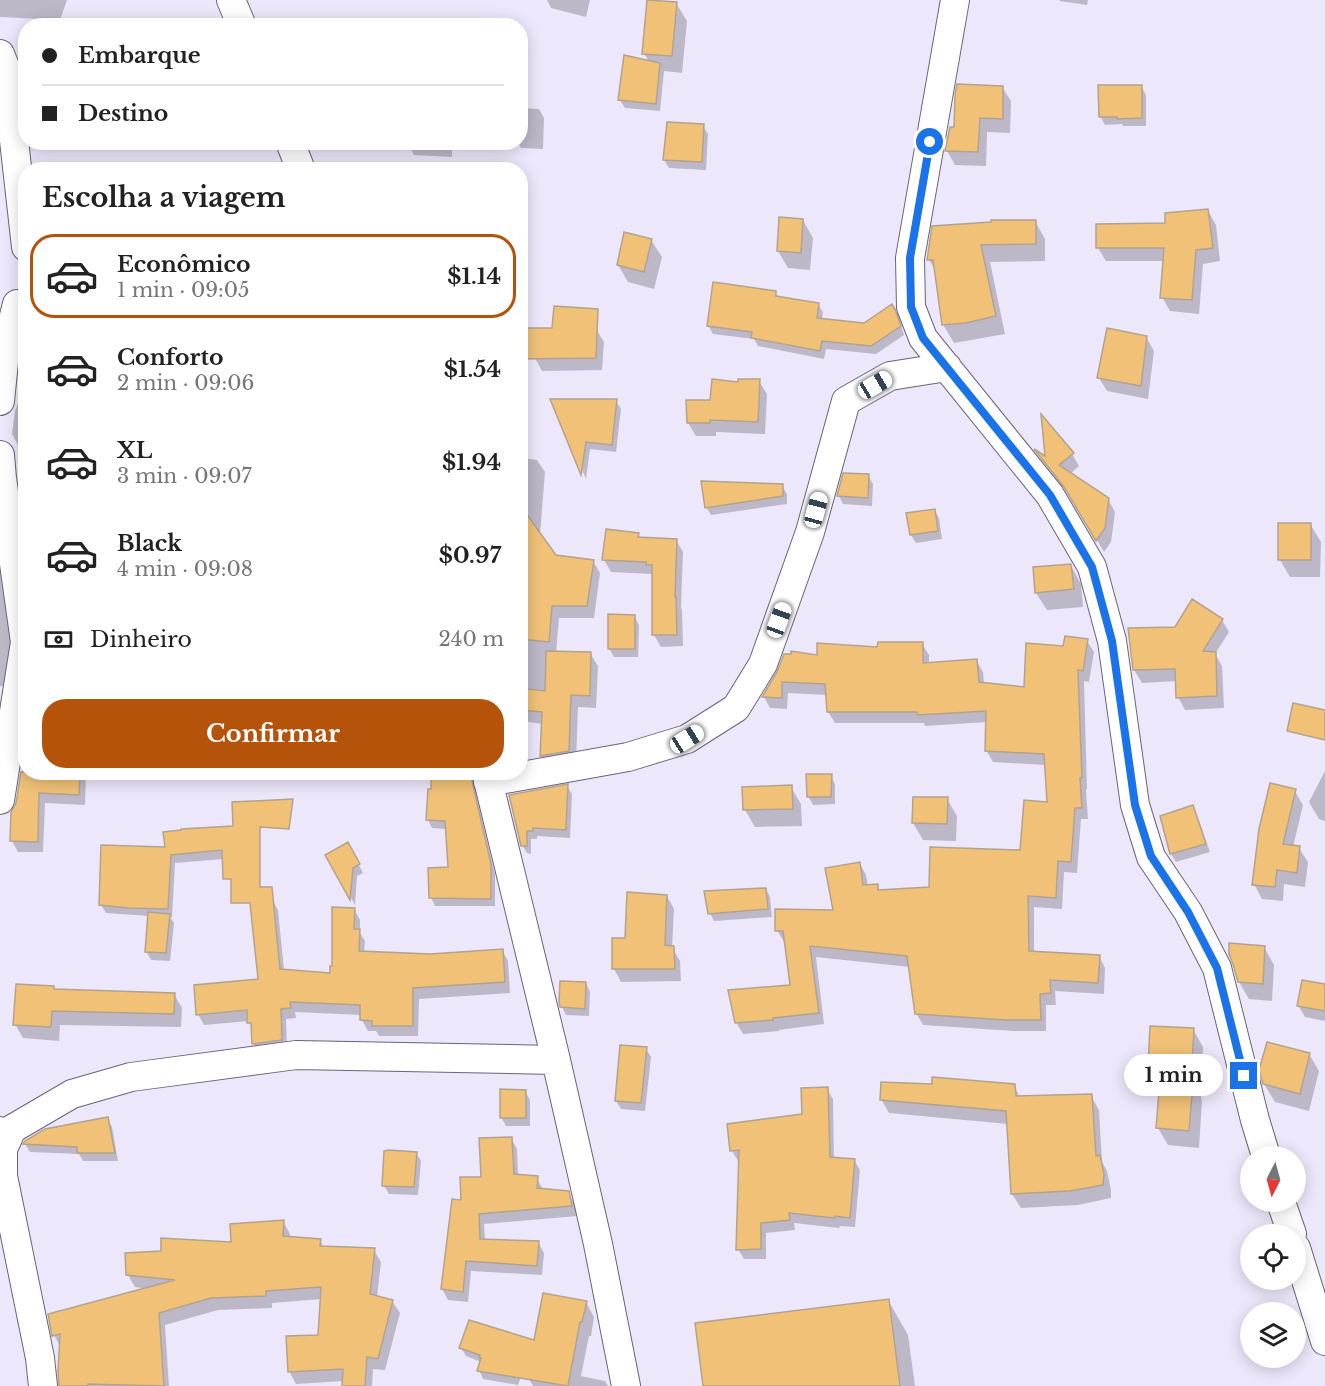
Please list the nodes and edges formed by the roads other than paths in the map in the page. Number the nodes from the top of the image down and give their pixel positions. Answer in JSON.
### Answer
{"nodes":[{"id":1,"x":231,"y":0,"type":"edge"},
{"id":2,"x":955,"y":0,"type":"edge"},
{"id":3,"x":239,"y":18,"type":"edge"},
{"id":4,"x":0,"y":54,"type":"edge"},
{"id":5,"x":18,"y":176,"type":"edge"},
{"id":6,"x":14,"y":304,"type":"edge"},
{"id":7,"x":947,"y":368,"type":"junction"},
{"id":8,"x":0,"y":401,"type":"edge"},
{"id":9,"x":0,"y":455,"type":"edge"},
{"id":10,"x":18,"y":592,"type":"edge"},
{"id":11,"x":18,"y":687,"type":"edge"},
{"id":12,"x":528,"y":771,"type":"edge"},
{"id":13,"x":488,"y":780,"type":"edge"},
{"id":14,"x":0,"y":801,"type":"edge"},
{"id":15,"x":556,"y":1060,"type":"junction"},
{"id":16,"x":2,"y":1140,"type":"edge"},
{"id":17,"x":1263,"y":1146,"type":"edge"},
{"id":18,"x":1306,"y":1280,"type":"edge"},
{"id":19,"x":1325,"y":1341,"type":"edge"},
{"id":20,"x":43,"y":1386,"type":"edge"},
{"id":21,"x":626,"y":1386,"type":"edge"}],
"edges":[{"from":1,"to":3,"type":"street"},
{"from":2,"to":7,"type":"street"},
{"from":4,"to":5,"type":"street"},
{"from":6,"to":8,"type":"street"},
{"from":7,"to":12,"type":"street"},
{"from":7,"to":17,"type":"street"},
{"from":9,"to":10,"type":"street"},
{"from":11,"to":14,"type":"street"},
{"from":13,"to":15,"type":"street"},
{"from":15,"to":16,"type":"street"},
{"from":15,"to":21,"type":"street"},
{"from":16,"to":20,"type":"street"},
{"from":18,"to":19,"type":"street"}]}
